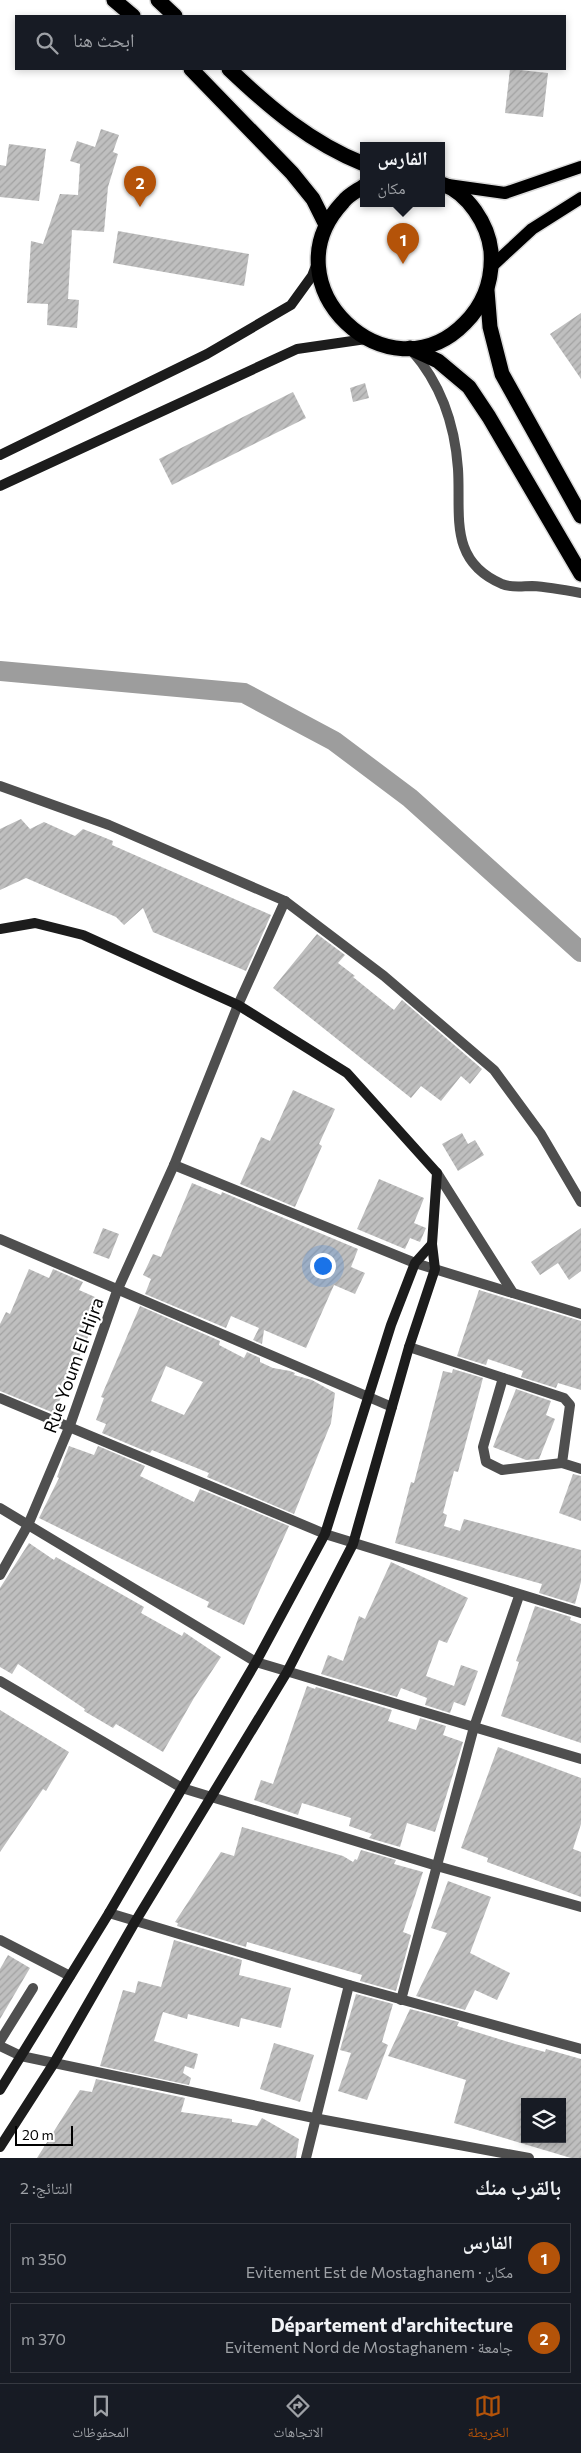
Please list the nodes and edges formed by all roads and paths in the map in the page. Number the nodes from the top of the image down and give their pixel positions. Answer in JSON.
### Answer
{"nodes":[{"id":1,"x":114,"y":0,"type":"edge"},
{"id":2,"x":158,"y":0,"type":"edge"},
{"id":3,"x":132,"y":15,"type":"edge"},
{"id":4,"x":174,"y":15,"type":"edge"},
{"id":5,"x":192,"y":70,"type":"edge"},
{"id":6,"x":230,"y":70,"type":"edge"},
{"id":7,"x":360,"y":162,"type":"edge"},
{"id":8,"x":581,"y":167,"type":"edge"},
{"id":9,"x":445,"y":184,"type":"edge"},
{"id":10,"x":445,"y":185,"type":"edge"},
{"id":11,"x":360,"y":189,"type":"edge"},
{"id":12,"x":581,"y":198,"type":"edge"},
{"id":13,"x":326,"y":225,"type":"junction"},
{"id":14,"x":318,"y":259,"type":"junction"},
{"id":15,"x":492,"y":266,"type":"junction"},
{"id":16,"x":487,"y":290,"type":"junction"},
{"id":17,"x":366,"y":339,"type":"junction"},
{"id":18,"x":410,"y":348,"type":"junction"},
{"id":19,"x":0,"y":455,"type":"edge"},
{"id":20,"x":0,"y":486,"type":"edge"},
{"id":21,"x":581,"y":516,"type":"edge"},
{"id":22,"x":581,"y":574,"type":"edge"},
{"id":23,"x":581,"y":593,"type":"edge"},
{"id":24,"x":0,"y":786,"type":"edge"},
{"id":25,"x":285,"y":901,"type":"junction"},
{"id":26,"x":0,"y":929,"type":"edge"},
{"id":27,"x":238,"y":1005,"type":"junction"},
{"id":28,"x":174,"y":1165,"type":"junction"},
{"id":29,"x":438,"y":1173,"type":"junction"},
{"id":30,"x":581,"y":1202,"type":"edge"},
{"id":31,"x":0,"y":1239,"type":"edge"},
{"id":32,"x":432,"y":1244,"type":"junction"},
{"id":33,"x":415,"y":1263,"type":"junction"},
{"id":34,"x":435,"y":1269,"type":"junction"},
{"id":35,"x":117,"y":1291,"type":"junction"},
{"id":36,"x":513,"y":1293,"type":"junction"},
{"id":37,"x":581,"y":1314,"type":"edge"},
{"id":38,"x":409,"y":1347,"type":"junction"},
{"id":39,"x":503,"y":1378,"type":"junction"},
{"id":40,"x":0,"y":1398,"type":"edge"},
{"id":41,"x":367,"y":1398,"type":"junction"},
{"id":42,"x":392,"y":1407,"type":"junction"},
{"id":43,"x":69,"y":1428,"type":"junction"},
{"id":44,"x":562,"y":1463,"type":"junction"},
{"id":45,"x":581,"y":1469,"type":"edge"},
{"id":46,"x":0,"y":1508,"type":"edge"},
{"id":47,"x":28,"y":1525,"type":"junction"},
{"id":48,"x":325,"y":1534,"type":"junction"},
{"id":49,"x":353,"y":1544,"type":"junction"},
{"id":50,"x":0,"y":1575,"type":"edge"},
{"id":51,"x":519,"y":1596,"type":"junction"},
{"id":52,"x":581,"y":1613,"type":"edge"},
{"id":53,"x":256,"y":1662,"type":"junction"},
{"id":54,"x":287,"y":1672,"type":"junction"},
{"id":55,"x":0,"y":1681,"type":"edge"},
{"id":56,"x":474,"y":1727,"type":"junction"},
{"id":57,"x":581,"y":1759,"type":"edge"},
{"id":58,"x":182,"y":1788,"type":"junction"},
{"id":59,"x":212,"y":1798,"type":"junction"},
{"id":60,"x":437,"y":1866,"type":"junction"},
{"id":61,"x":581,"y":1907,"type":"edge"},
{"id":62,"x":109,"y":1913,"type":"junction"},
{"id":63,"x":136,"y":1922,"type":"junction"},
{"id":64,"x":0,"y":1940,"type":"edge"},
{"id":65,"x":70,"y":1976,"type":"junction"},
{"id":66,"x":349,"y":1986,"type":"junction"},
{"id":67,"x":33,"y":1988,"type":"dead end"},
{"id":68,"x":401,"y":2000,"type":"junction"},
{"id":69,"x":0,"y":2041,"type":"edge"},
{"id":70,"x":0,"y":2046,"type":"edge"},
{"id":71,"x":581,"y":2049,"type":"edge"},
{"id":72,"x":21,"y":2056,"type":"junction"},
{"id":73,"x":54,"y":2063,"type":"junction"},
{"id":74,"x":0,"y":2090,"type":"edge"},
{"id":75,"x":314,"y":2118,"type":"junction"},
{"id":76,"x":0,"y":2147,"type":"edge"},
{"id":77,"x":306,"y":2158,"type":"edge"},
{"id":78,"x":529,"y":2158,"type":"edge"}],
"edges":[{"from":1,"to":3,"type":"highway"},
{"from":2,"to":4,"type":"highway"},
{"from":5,"to":13,"type":"highway"},
{"from":6,"to":7,"type":"highway"},
{"from":8,"to":9,"type":"main road"},
{"from":10,"to":15,"type":"highway"},
{"from":11,"to":13,"type":"highway"},
{"from":12,"to":15,"type":"main road"},
{"from":13,"to":14,"type":"highway"},
{"from":14,"to":17,"type":"highway"},
{"from":14,"to":19,"type":"street"},
{"from":15,"to":16,"type":"highway"},
{"from":16,"to":18,"type":"highway"},
{"from":16,"to":21,"type":"highway"},
{"from":17,"to":18,"type":"highway"},
{"from":17,"to":20,"type":"street"},
{"from":18,"to":22,"type":"highway"},
{"from":18,"to":23,"type":"street"},
{"from":24,"to":25,"type":"street"},
{"from":25,"to":27,"type":"street","name":"Rue Youm El Hijra"},
{"from":25,"to":30,"type":"street"},
{"from":26,"to":27,"type":"street"},
{"from":27,"to":28,"type":"street","name":"Rue Youm El Hijra"},
{"from":27,"to":29,"type":"street"},
{"from":28,"to":33,"type":"street"},
{"from":28,"to":35,"type":"street","name":"Rue Youm El Hijra"},
{"from":29,"to":32,"type":"street"},
{"from":29,"to":36,"type":"street"},
{"from":31,"to":35,"type":"street"},
{"from":32,"to":33,"type":"street"},
{"from":32,"to":34,"type":"street"},
{"from":33,"to":34,"type":"street"},
{"from":33,"to":41,"type":"street"},
{"from":34,"to":36,"type":"street"},
{"from":34,"to":38,"type":"street"},
{"from":35,"to":41,"type":"street"},
{"from":35,"to":43,"type":"street","name":"Rue Youm El Hijra"},
{"from":36,"to":37,"type":"street"},
{"from":38,"to":39,"type":"street"},
{"from":38,"to":42,"type":"street"},
{"from":39,"to":44,"type":"street"},
{"from":39,"to":44,"type":"street"},
{"from":40,"to":43,"type":"street"},
{"from":41,"to":42,"type":"street"},
{"from":41,"to":48,"type":"street"},
{"from":42,"to":49,"type":"street"},
{"from":43,"to":47,"type":"street","name":"Rue Youm El Hijra"},
{"from":43,"to":48,"type":"street"},
{"from":44,"to":45,"type":"street"},
{"from":46,"to":47,"type":"street"},
{"from":47,"to":50,"type":"street","name":"Rue Youm El Hijra"},
{"from":47,"to":53,"type":"street"},
{"from":48,"to":49,"type":"street"},
{"from":48,"to":53,"type":"street"},
{"from":49,"to":51,"type":"street"},
{"from":49,"to":54,"type":"street"},
{"from":51,"to":52,"type":"street"},
{"from":51,"to":56,"type":"street"},
{"from":53,"to":54,"type":"street"},
{"from":53,"to":58,"type":"street"},
{"from":54,"to":56,"type":"street"},
{"from":54,"to":59,"type":"street"},
{"from":55,"to":58,"type":"street"},
{"from":56,"to":57,"type":"street"},
{"from":56,"to":60,"type":"street"},
{"from":58,"to":59,"type":"street"},
{"from":58,"to":62,"type":"street"},
{"from":59,"to":60,"type":"street"},
{"from":59,"to":63,"type":"street"},
{"from":60,"to":61,"type":"street"},
{"from":60,"to":68,"type":"street"},
{"from":62,"to":63,"type":"street"},
{"from":62,"to":65,"type":"street"},
{"from":63,"to":66,"type":"street"},
{"from":63,"to":73,"type":"street"},
{"from":64,"to":65,"type":"street"},
{"from":65,"to":72,"type":"street"},
{"from":66,"to":68,"type":"street"},
{"from":66,"to":75,"type":"street"},
{"from":67,"to":69,"type":"street"},
{"from":68,"to":71,"type":"street"},
{"from":70,"to":72,"type":"street"},
{"from":72,"to":73,"type":"street"},
{"from":72,"to":74,"type":"street"},
{"from":73,"to":75,"type":"street"},
{"from":73,"to":76,"type":"street"},
{"from":75,"to":77,"type":"street"},
{"from":75,"to":78,"type":"street"}]}
